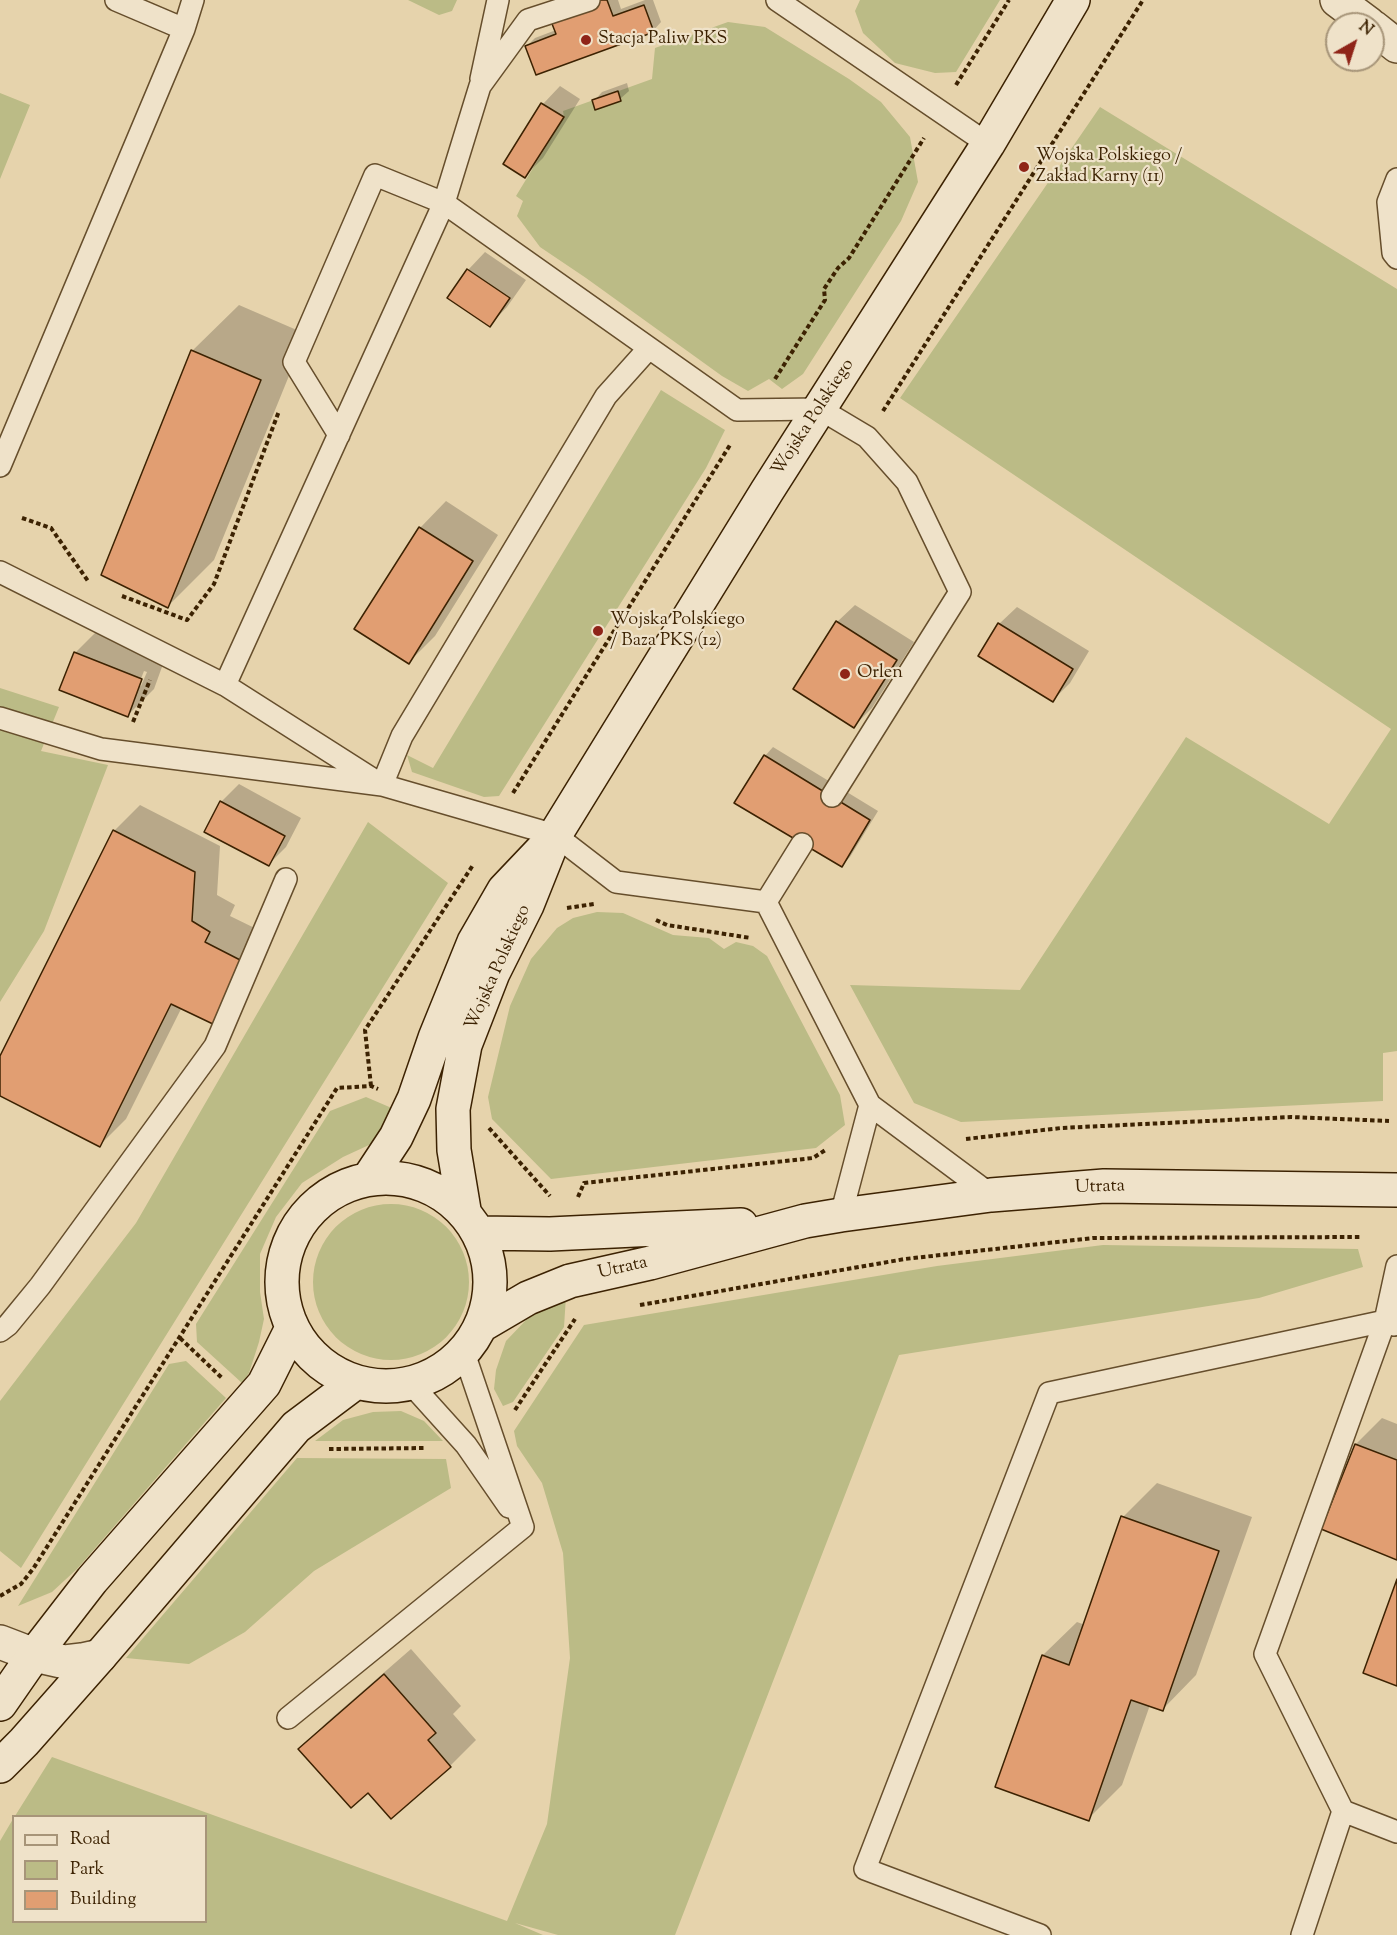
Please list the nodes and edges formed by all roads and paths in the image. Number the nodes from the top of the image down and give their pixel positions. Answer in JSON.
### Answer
{"nodes":[{"id":1,"x":116,"y":0,"type":"edge"},
{"id":2,"x":193,"y":0,"type":"edge"},
{"id":3,"x":498,"y":0,"type":"edge"},
{"id":4,"x":589,"y":0,"type":"edge"},
{"id":5,"x":777,"y":0,"type":"edge"},
{"id":6,"x":1009,"y":0,"type":"edge"},
{"id":7,"x":1073,"y":0,"type":"edge"},
{"id":8,"x":1143,"y":0,"type":"edge"},
{"id":9,"x":1337,"y":0,"type":"edge"},
{"id":10,"x":1353,"y":12,"type":"edge"},
{"id":11,"x":184,"y":29,"type":"junction"},
{"id":12,"x":1385,"y":36,"type":"edge"},
{"id":13,"x":1397,"y":46,"type":"edge"},
{"id":14,"x":480,"y":86,"type":"junction"},
{"id":15,"x":940,"y":112,"type":"junction"},
{"id":16,"x":988,"y":144,"type":"junction"},
{"id":17,"x":1397,"y":179,"type":"edge"},
{"id":18,"x":444,"y":203,"type":"junction"},
{"id":19,"x":1397,"y":258,"type":"edge"},
{"id":20,"x":649,"y":348,"type":"junction"},
{"id":21,"x":775,"y":380,"type":"dead end"},
{"id":22,"x":820,"y":409,"type":"junction"},
{"id":23,"x":279,"y":411,"type":"dead end"},
{"id":24,"x":339,"y":435,"type":"junction"},
{"id":25,"x":867,"y":437,"type":"junction"},
{"id":26,"x":730,"y":445,"type":"dead end"},
{"id":27,"x":0,"y":466,"type":"edge"},
{"id":28,"x":22,"y":518,"type":"dead end"},
{"id":29,"x":0,"y":572,"type":"edge"},
{"id":30,"x":94,"y":585,"type":"dead end"},
{"id":31,"x":111,"y":592,"type":"dead end"},
{"id":32,"x":151,"y":677,"type":"dead end"},
{"id":33,"x":225,"y":685,"type":"junction"},
{"id":34,"x":0,"y":718,"type":"edge"},
{"id":35,"x":133,"y":722,"type":"dead end"},
{"id":36,"x":382,"y":785,"type":"junction"},
{"id":37,"x":510,"y":796,"type":"dead end"},
{"id":38,"x":832,"y":796,"type":"dead end"},
{"id":39,"x":555,"y":835,"type":"junction"},
{"id":40,"x":802,"y":844,"type":"dead end"},
{"id":41,"x":473,"y":865,"type":"dead end"},
{"id":42,"x":286,"y":879,"type":"dead end"},
{"id":43,"x":766,"y":902,"type":"junction"},
{"id":44,"x":602,"y":905,"type":"dead end"},
{"id":45,"x":559,"y":914,"type":"dead end"},
{"id":46,"x":649,"y":916,"type":"dead end"},
{"id":47,"x":759,"y":944,"type":"dead end"},
{"id":48,"x":371,"y":1086,"type":"junction"},
{"id":49,"x":414,"y":1099,"type":"junction"},
{"id":50,"x":870,"y":1105,"type":"junction"},
{"id":51,"x":453,"y":1109,"type":"junction"},
{"id":52,"x":1389,"y":1121,"type":"dead end"},
{"id":53,"x":864,"y":1130,"type":"junction"},
{"id":54,"x":958,"y":1140,"type":"dead end"},
{"id":55,"x":369,"y":1178,"type":"junction"},
{"id":56,"x":1397,"y":1190,"type":"edge"},
{"id":57,"x":991,"y":1195,"type":"junction"},
{"id":58,"x":841,"y":1215,"type":"junction"},
{"id":59,"x":471,"y":1221,"type":"junction"},
{"id":60,"x":805,"y":1221,"type":"junction"},
{"id":61,"x":569,"y":1225,"type":"junction"},
{"id":62,"x":1360,"y":1237,"type":"dead end"},
{"id":63,"x":1397,"y":1266,"type":"edge"},
{"id":64,"x":574,"y":1280,"type":"junction"},
{"id":65,"x":634,"y":1306,"type":"dead end"},
{"id":66,"x":1391,"y":1324,"type":"edge"},
{"id":67,"x":482,"y":1325,"type":"junction"},
{"id":68,"x":292,"y":1328,"type":"junction"},
{"id":69,"x":0,"y":1331,"type":"edge"},
{"id":70,"x":464,"y":1353,"type":"junction"},
{"id":71,"x":356,"y":1382,"type":"junction"},
{"id":72,"x":411,"y":1384,"type":"junction"},
{"id":73,"x":490,"y":1429,"type":"junction"},
{"id":74,"x":466,"y":1445,"type":"junction"},
{"id":75,"x":318,"y":1450,"type":"dead end"},
{"id":76,"x":523,"y":1527,"type":"junction"},
{"id":77,"x":0,"y":1596,"type":"edge"},
{"id":78,"x":0,"y":1642,"type":"edge"},
{"id":79,"x":34,"y":1655,"type":"junction"},
{"id":80,"x":100,"y":1656,"type":"junction"},
{"id":81,"x":0,"y":1704,"type":"edge"},
{"id":82,"x":288,"y":1719,"type":"dead end"},
{"id":83,"x":0,"y":1766,"type":"edge"},
{"id":84,"x":1343,"y":1811,"type":"junction"},
{"id":85,"x":1397,"y":1832,"type":"edge"},
{"id":86,"x":1040,"y":1935,"type":"edge"},
{"id":87,"x":1302,"y":1935,"type":"edge"}],
"edges":[{"from":1,"to":11,"type":"lane"},
{"from":2,"to":11,"type":"lane"},
{"from":3,"to":14,"type":"lane"},
{"from":4,"to":14,"type":"lane"},
{"from":5,"to":15,"type":"lane"},
{"from":6,"to":15,"type":"path"},
{"from":7,"to":16,"type":"main road","name":"Wojska Polskiego"},
{"from":8,"to":25,"type":"path"},
{"from":9,"to":10,"type":"main road"},
{"from":11,"to":27,"type":"lane"},
{"from":12,"to":13,"type":"main road"},
{"from":14,"to":18,"type":"lane"},
{"from":15,"to":16,"type":"lane"},
{"from":15,"to":21,"type":"path"},
{"from":16,"to":22,"type":"main road","name":"Wojska Polskiego"},
{"from":17,"to":19,"type":"lane"},
{"from":18,"to":20,"type":"lane"},
{"from":18,"to":24,"type":"lane"},
{"from":18,"to":24,"type":"lane"},
{"from":20,"to":22,"type":"lane"},
{"from":20,"to":36,"type":"lane"},
{"from":22,"to":25,"type":"lane"},
{"from":22,"to":39,"type":"main road","name":"Wojska Polskiego"},
{"from":23,"to":31,"type":"path"},
{"from":24,"to":33,"type":"lane"},
{"from":25,"to":38,"type":"lane"},
{"from":26,"to":37,"type":"path"},
{"from":28,"to":30,"type":"path"},
{"from":29,"to":33,"type":"lane"},
{"from":32,"to":35,"type":"path"},
{"from":33,"to":36,"type":"lane"},
{"from":34,"to":36,"type":"lane"},
{"from":36,"to":39,"type":"lane"},
{"from":39,"to":43,"type":"lane"},
{"from":39,"to":49,"type":"main road","name":"Wojska Polskiego"},
{"from":39,"to":51,"type":"main road","name":"Wojska Polskiego"},
{"from":40,"to":43,"type":"lane"},
{"from":41,"to":48,"type":"path"},
{"from":42,"to":69,"type":"lane"},
{"from":43,"to":50,"type":"lane"},
{"from":44,"to":45,"type":"path"},
{"from":46,"to":47,"type":"path"},
{"from":48,"to":49,"type":"path"},
{"from":48,"to":77,"type":"path"},
{"from":49,"to":55,"type":"main road","name":"Wojska Polskiego"},
{"from":50,"to":53,"type":"lane"},
{"from":50,"to":57,"type":"lane"},
{"from":51,"to":59,"type":"main road","name":"Wojska Polskiego"},
{"from":51,"to":61,"type":"path"},
{"from":52,"to":54,"type":"path"},
{"from":53,"to":58,"type":"lane"},
{"from":53,"to":61,"type":"path"},
{"from":55,"to":59,"type":"main road"},
{"from":55,"to":68,"type":"main road"},
{"from":56,"to":57,"type":"main road","name":"Utrata"},
{"from":57,"to":58,"type":"main road","name":"Utrata"},
{"from":58,"to":60,"type":"main road","name":"Utrata"},
{"from":59,"to":61,"type":"main road","name":"Utrata"},
{"from":59,"to":67,"type":"main road"},
{"from":60,"to":61,"type":"main road","name":"Utrata"},
{"from":60,"to":64,"type":"main road","name":"Utrata"},
{"from":62,"to":65,"type":"path"},
{"from":63,"to":66,"type":"lane"},
{"from":64,"to":67,"type":"main road","name":"Utrata"},
{"from":64,"to":73,"type":"path"},
{"from":66,"to":84,"type":"lane"},
{"from":66,"to":86,"type":"lane"},
{"from":67,"to":70,"type":"main road"},
{"from":68,"to":71,"type":"main road"},
{"from":68,"to":79,"type":"main road"},
{"from":70,"to":72,"type":"main road"},
{"from":70,"to":73,"type":"lane"},
{"from":71,"to":72,"type":"main road"},
{"from":71,"to":80,"type":"main road"},
{"from":72,"to":74,"type":"lane"},
{"from":73,"to":76,"type":"lane"},
{"from":74,"to":75,"type":"path"},
{"from":74,"to":76,"type":"lane"},
{"from":76,"to":82,"type":"lane"},
{"from":78,"to":79,"type":"main road"},
{"from":79,"to":80,"type":"main road"},
{"from":79,"to":81,"type":"main road"},
{"from":80,"to":83,"type":"main road"},
{"from":84,"to":85,"type":"lane"},
{"from":84,"to":87,"type":"lane"}]}
